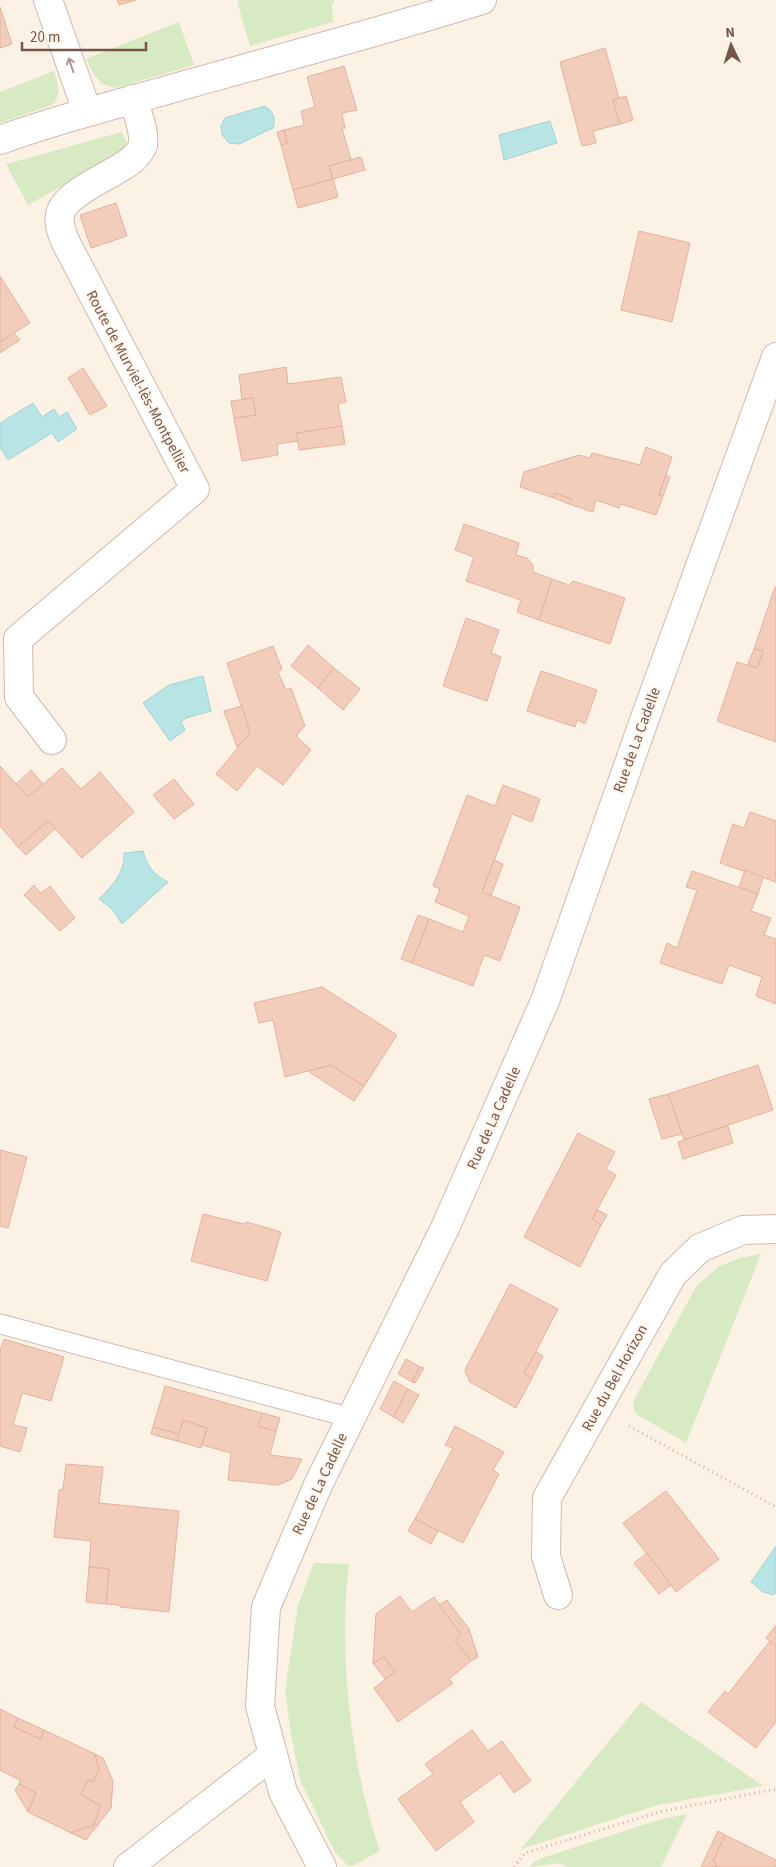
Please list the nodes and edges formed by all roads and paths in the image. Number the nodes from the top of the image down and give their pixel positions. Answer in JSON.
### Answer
{"nodes":[{"id":1,"x":48,"y":0,"type":"edge"},
{"id":2,"x":482,"y":0,"type":"edge"},
{"id":3,"x":133,"y":99,"type":"junction"},
{"id":4,"x":87,"y":111,"type":"junction"},
{"id":5,"x":0,"y":140,"type":"edge"},
{"id":6,"x":776,"y":357,"type":"edge"},
{"id":7,"x":52,"y":740,"type":"dead end"},
{"id":8,"x":776,"y":1229,"type":"edge"},
{"id":9,"x":0,"y":1324,"type":"edge"},
{"id":10,"x":598,"y":1409,"type":"junction"},
{"id":11,"x":352,"y":1418,"type":"junction"},
{"id":12,"x":776,"y":1507,"type":"edge"},
{"id":13,"x":558,"y":1595,"type":"dead end"},
{"id":14,"x":273,"y":1755,"type":"junction"},
{"id":15,"x":776,"y":1789,"type":"edge"},
{"id":16,"x":128,"y":1867,"type":"edge"},
{"id":17,"x":322,"y":1867,"type":"edge"},
{"id":18,"x":514,"y":1867,"type":"edge"}],
"edges":[{"from":4,"to":1,"type":"street","one_way":true},
{"from":2,"to":3,"type":"street"},
{"from":3,"to":4,"type":"street"},
{"from":3,"to":7,"type":"street","name":"Route de Murviel-lès-Montpellier"},
{"from":4,"to":5,"type":"street"},
{"from":6,"to":11,"type":"street","name":"Rue de La Cadelle"},
{"from":8,"to":10,"type":"street","name":"Rue du Bel Horizon"},
{"from":9,"to":11,"type":"lane"},
{"from":10,"to":12,"type":"path"},
{"from":10,"to":13,"type":"street","name":"Rue du Bel Horizon"},
{"from":11,"to":14,"type":"street","name":"Rue de La Cadelle"},
{"from":14,"to":16,"type":"street"},
{"from":14,"to":17,"type":"street","name":"Rue de La Cadelle"},
{"from":15,"to":18,"type":"path"}]}
